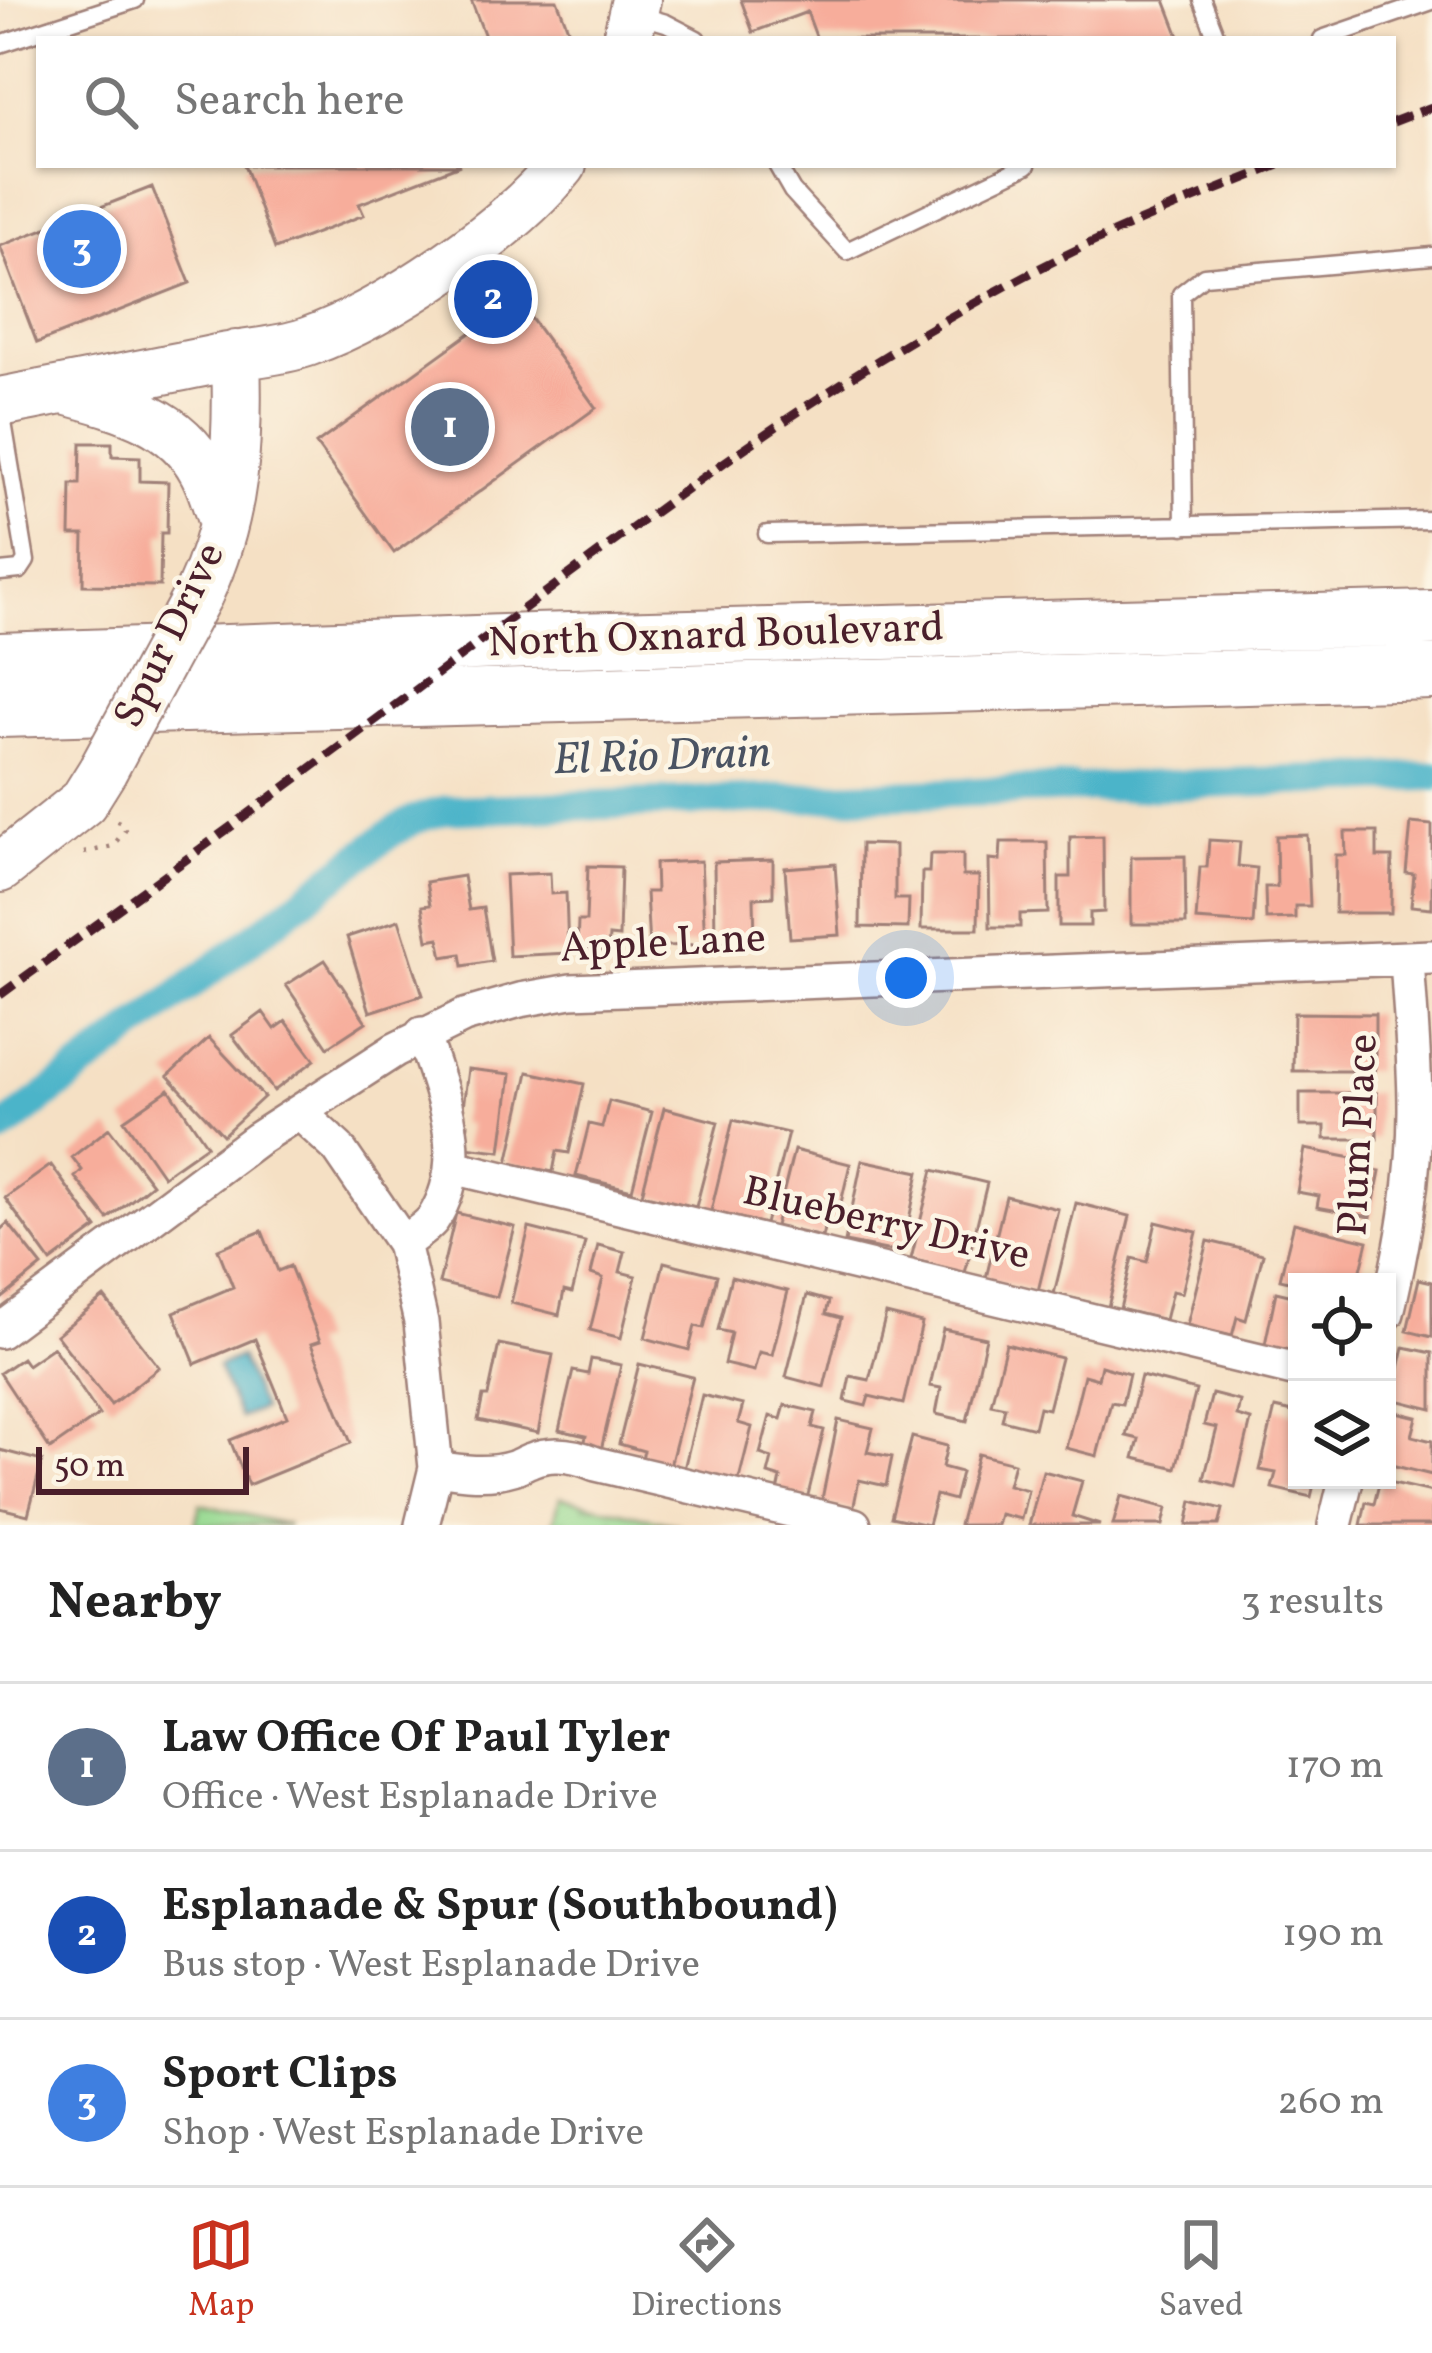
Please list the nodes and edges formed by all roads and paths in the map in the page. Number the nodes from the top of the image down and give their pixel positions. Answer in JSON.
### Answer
{"nodes":[{"id":1,"x":135,"y":0,"type":"edge"},
{"id":2,"x":1202,"y":0,"type":"edge"},
{"id":3,"x":1432,"y":1,"type":"edge"},
{"id":4,"x":632,"y":18,"type":"edge"},
{"id":5,"x":691,"y":36,"type":"edge"},
{"id":6,"x":1215,"y":36,"type":"edge"},
{"id":7,"x":1331,"y":36,"type":"edge"},
{"id":8,"x":0,"y":44,"type":"edge"},
{"id":9,"x":559,"y":168,"type":"edge"},
{"id":10,"x":779,"y":168,"type":"edge"},
{"id":11,"x":1021,"y":168,"type":"edge"},
{"id":12,"x":1432,"y":256,"type":"edge"},
{"id":13,"x":236,"y":355,"type":"junction"},
{"id":14,"x":63,"y":390,"type":"junction"},
{"id":15,"x":0,"y":402,"type":"edge"},
{"id":16,"x":8,"y":495,"type":"edge"},
{"id":17,"x":1432,"y":520,"type":"edge"},
{"id":18,"x":1184,"y":526,"type":"junction"},
{"id":19,"x":225,"y":528,"type":"junction"},
{"id":20,"x":767,"y":534,"type":"dead end"},
{"id":21,"x":0,"y":572,"type":"edge"},
{"id":22,"x":1432,"y":618,"type":"edge"},
{"id":23,"x":0,"y":660,"type":"edge"},
{"id":24,"x":1419,"y":678,"type":"edge"},
{"id":25,"x":0,"y":710,"type":"edge"},
{"id":26,"x":0,"y":868,"type":"edge"},
{"id":27,"x":1420,"y":958,"type":"edge"},
{"id":28,"x":422,"y":1034,"type":"junction"},
{"id":29,"x":300,"y":1112,"type":"junction"},
{"id":30,"x":454,"y":1167,"type":"junction"},
{"id":31,"x":404,"y":1243,"type":"junction"},
{"id":32,"x":1396,"y":1275,"type":"edge"},
{"id":33,"x":0,"y":1331,"type":"edge"},
{"id":34,"x":1288,"y":1368,"type":"edge"},
{"id":35,"x":436,"y":1468,"type":"junction"},
{"id":36,"x":1344,"y":1489,"type":"edge"},
{"id":37,"x":422,"y":1525,"type":"edge"},
{"id":38,"x":854,"y":1525,"type":"edge"},
{"id":39,"x":1335,"y":1525,"type":"edge"}],
"edges":[{"from":1,"to":8,"type":"lane"},
{"from":2,"to":6,"type":"lane"},
{"from":3,"to":7,"type":"lane"},
{"from":4,"to":5,"type":"lane"},
{"from":9,"to":13,"type":"street"},
{"from":10,"to":11,"type":"lane"},
{"from":12,"to":18,"type":"lane"},
{"from":13,"to":14,"type":"street"},
{"from":13,"to":19,"type":"street","name":"Spur Drive"},
{"from":14,"to":15,"type":"street"},
{"from":14,"to":19,"type":"street"},
{"from":15,"to":16,"type":"lane"},
{"from":16,"to":21,"type":"lane"},
{"from":17,"to":18,"type":"lane"},
{"from":18,"to":20,"type":"lane"},
{"from":19,"to":26,"type":"street","name":"Spur Drive","bridge":true},
{"from":22,"to":23,"type":"main road","name":"North Oxnard Boulevard"},
{"from":24,"to":25,"type":"main road","name":"North Oxnard Boulevard"},
{"from":27,"to":28,"type":"street","name":"Apple Lane"},
{"from":27,"to":32,"type":"street","name":"Plum Place"},
{"from":28,"to":29,"type":"street","name":"Apple Lane"},
{"from":28,"to":30,"type":"street"},
{"from":29,"to":31,"type":"street"},
{"from":29,"to":33,"type":"street","name":"Apple Lane"},
{"from":30,"to":31,"type":"street"},
{"from":30,"to":34,"type":"street","name":"Blueberry Drive"},
{"from":31,"to":35,"type":"street"},
{"from":35,"to":37,"type":"street"},
{"from":35,"to":38,"type":"street"},
{"from":36,"to":39,"type":"street"}]}
